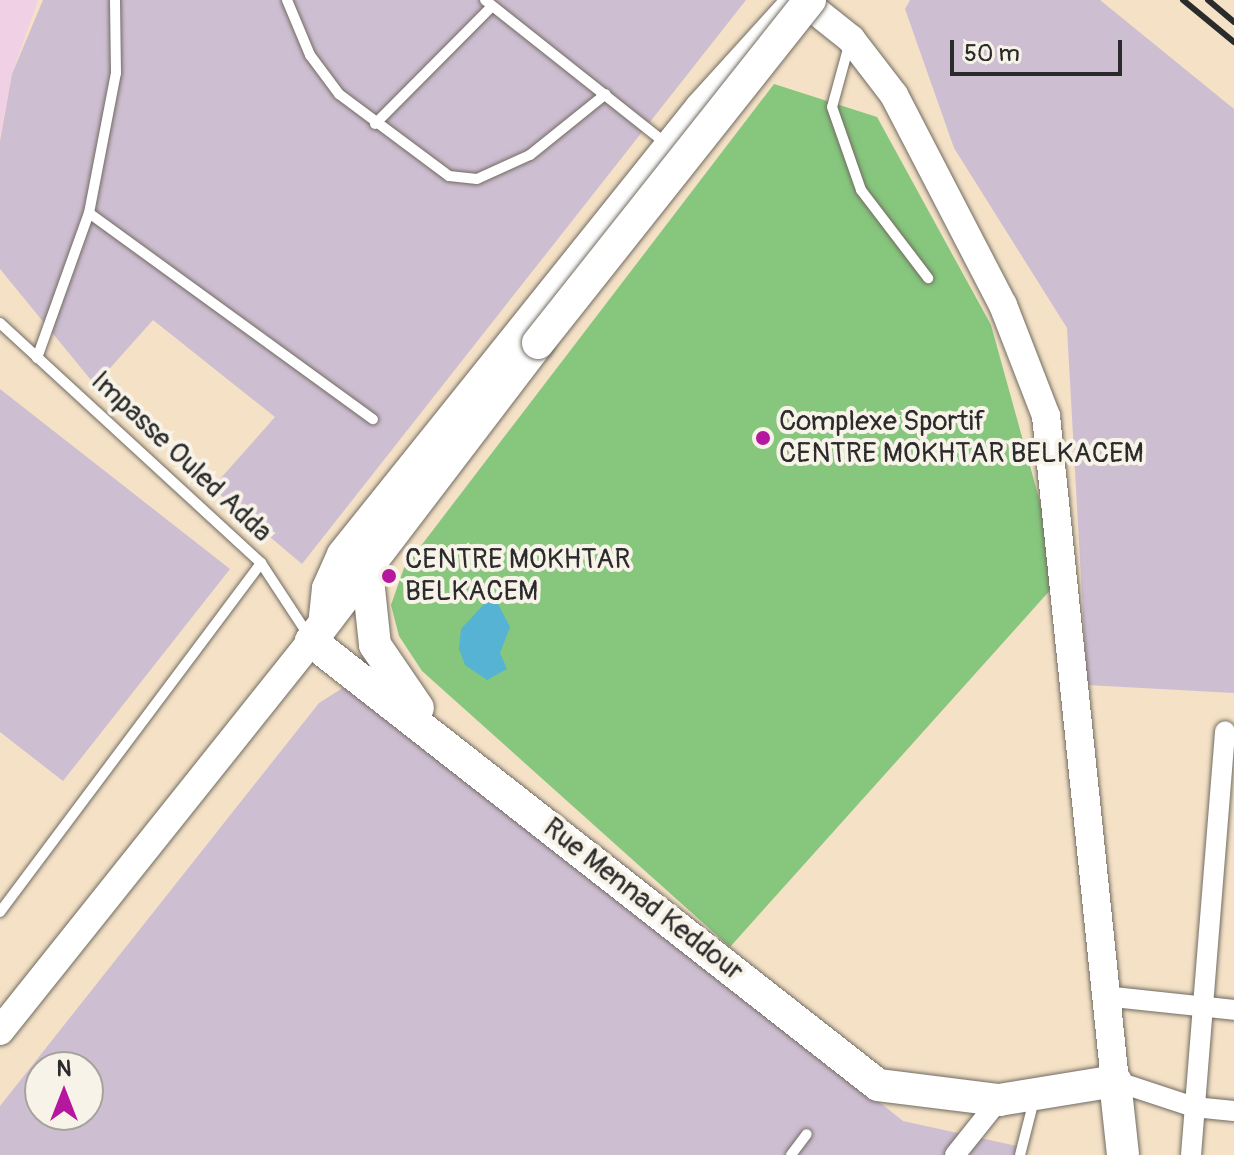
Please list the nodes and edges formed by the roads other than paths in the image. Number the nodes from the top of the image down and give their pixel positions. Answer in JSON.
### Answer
{"nodes":[{"id":1,"x":115,"y":0,"type":"edge"},
{"id":2,"x":287,"y":0,"type":"edge"},
{"id":3,"x":796,"y":0,"type":"edge"},
{"id":4,"x":802,"y":0,"type":"edge"},
{"id":5,"x":810,"y":0,"type":"edge"},
{"id":6,"x":488,"y":3,"type":"edge"},
{"id":7,"x":851,"y":39,"type":"junction"},
{"id":8,"x":606,"y":94,"type":"junction"},
{"id":9,"x":375,"y":124,"type":"junction"},
{"id":10,"x":669,"y":146,"type":"junction"},
{"id":11,"x":89,"y":213,"type":"junction"},
{"id":12,"x":928,"y":278,"type":"dead end"},
{"id":13,"x":0,"y":323,"type":"edge"},
{"id":14,"x":37,"y":358,"type":"junction"},
{"id":15,"x":373,"y":419,"type":"dead end"},
{"id":16,"x":261,"y":563,"type":"junction"},
{"id":17,"x":367,"y":570,"type":"junction"},
{"id":18,"x":317,"y":634,"type":"junction"},
{"id":19,"x":1225,"y":731,"type":"dead end"},
{"id":20,"x":434,"y":739,"type":"junction"},
{"id":21,"x":0,"y":912,"type":"edge"},
{"id":22,"x":1104,"y":996,"type":"junction"},
{"id":23,"x":1205,"y":1007,"type":"junction"},
{"id":24,"x":1234,"y":1010,"type":"edge"},
{"id":25,"x":0,"y":1031,"type":"edge"},
{"id":26,"x":1115,"y":1081,"type":"junction"},
{"id":27,"x":1035,"y":1094,"type":"junction"},
{"id":28,"x":999,"y":1100,"type":"junction"},
{"id":29,"x":1194,"y":1107,"type":"junction"},
{"id":30,"x":1234,"y":1111,"type":"edge"},
{"id":31,"x":807,"y":1134,"type":"dead end"},
{"id":32,"x":791,"y":1155,"type":"edge"},
{"id":33,"x":955,"y":1155,"type":"edge"},
{"id":34,"x":1020,"y":1155,"type":"edge"},
{"id":35,"x":1123,"y":1155,"type":"edge"},
{"id":36,"x":1191,"y":1155,"type":"edge"}],
"edges":[{"from":1,"to":11,"type":"lane"},
{"from":2,"to":9,"type":"lane"},
{"from":3,"to":10,"type":"main road"},
{"from":4,"to":7,"type":"main road"},
{"from":5,"to":17,"type":"main road","bridge":true},
{"from":6,"to":8,"type":"lane"},
{"from":6,"to":9,"type":"lane"},
{"from":7,"to":12,"type":"lane"},
{"from":7,"to":22,"type":"main road"},
{"from":8,"to":9,"type":"lane"},
{"from":8,"to":10,"type":"lane"},
{"from":10,"to":18,"type":"main road"},
{"from":11,"to":14,"type":"lane"},
{"from":11,"to":15,"type":"lane"},
{"from":13,"to":14,"type":"lane","name":"Impasse Ouled Adda"},
{"from":14,"to":16,"type":"lane","name":"Impasse Ouled Adda"},
{"from":16,"to":18,"type":"lane","name":"Impasse Ouled Adda"},
{"from":16,"to":21,"type":"lane"},
{"from":17,"to":18,"type":"main road"},
{"from":17,"to":20,"type":"main road"},
{"from":18,"to":20,"type":"main road","name":"Rue Mennad Keddour"},
{"from":18,"to":25,"type":"main road"},
{"from":19,"to":23,"type":"street"},
{"from":20,"to":28,"type":"main road","name":"Rue Mennad Keddour"},
{"from":22,"to":23,"type":"street"},
{"from":22,"to":26,"type":"main road"},
{"from":23,"to":24,"type":"street"},
{"from":23,"to":29,"type":"street"},
{"from":26,"to":27,"type":"main road","name":"Rue Mennad Keddour"},
{"from":26,"to":29,"type":"street"},
{"from":26,"to":35,"type":"main road"},
{"from":27,"to":28,"type":"main road","name":"Rue Mennad Keddour"},
{"from":27,"to":34,"type":"lane"},
{"from":28,"to":33,"type":"street"},
{"from":29,"to":30,"type":"street"},
{"from":29,"to":36,"type":"street"},
{"from":31,"to":32,"type":"lane"}]}
